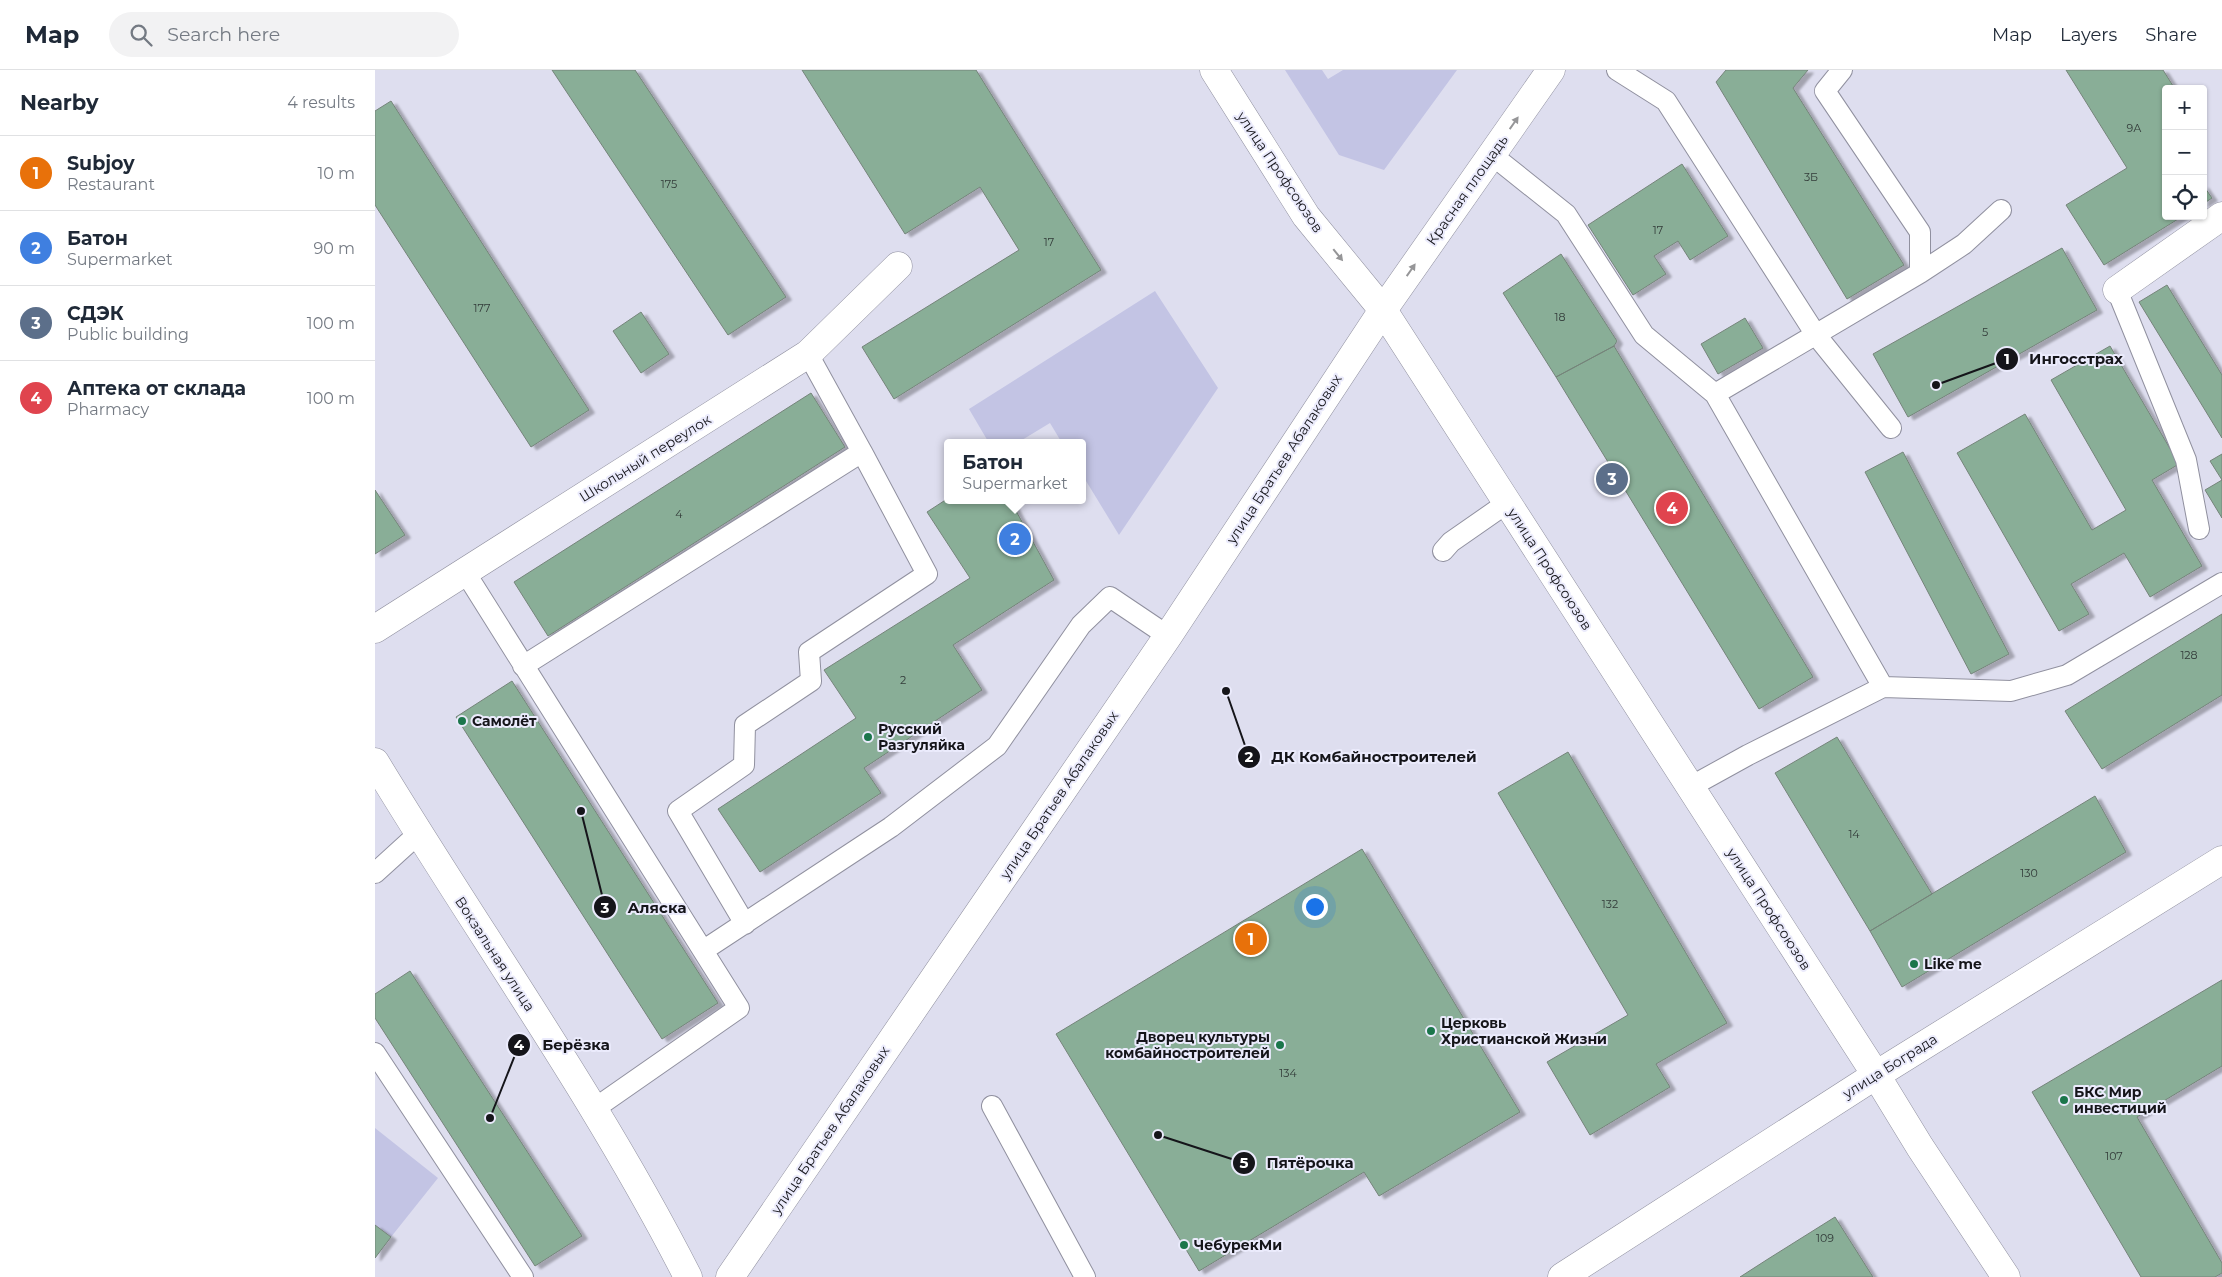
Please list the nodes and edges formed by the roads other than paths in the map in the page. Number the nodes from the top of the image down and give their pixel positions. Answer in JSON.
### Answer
{"nodes":[{"id":1,"x":1214,"y":70,"type":"edge"},
{"id":2,"x":1551,"y":70,"type":"edge"},
{"id":3,"x":1617,"y":70,"type":"edge"},
{"id":4,"x":1842,"y":70,"type":"edge"},
{"id":5,"x":1492,"y":155,"type":"junction"},
{"id":6,"x":2001,"y":210,"type":"dead end"},
{"id":7,"x":2222,"y":216,"type":"edge"},
{"id":8,"x":898,"y":266,"type":"dead end"},
{"id":9,"x":1920,"y":272,"type":"junction"},
{"id":10,"x":2117,"y":290,"type":"joint"},
{"id":11,"x":1383,"y":310,"type":"junction"},
{"id":12,"x":1816,"y":336,"type":"junction"},
{"id":13,"x":808,"y":354,"type":"junction"},
{"id":14,"x":1715,"y":394,"type":"junction"},
{"id":15,"x":1891,"y":428,"type":"dead end"},
{"id":16,"x":862,"y":452,"type":"junction"},
{"id":17,"x":1507,"y":503,"type":"junction"},
{"id":18,"x":2199,"y":528,"type":"dead end"},
{"id":19,"x":1443,"y":551,"type":"dead end"},
{"id":20,"x":465,"y":572,"type":"junction"},
{"id":21,"x":2222,"y":584,"type":"edge"},
{"id":22,"x":375,"y":629,"type":"edge"},
{"id":23,"x":1167,"y":636,"type":"junction"},
{"id":24,"x":523,"y":666,"type":"junction"},
{"id":25,"x":1883,"y":687,"type":"junction"},
{"id":26,"x":375,"y":762,"type":"edge"},
{"id":27,"x":1691,"y":787,"type":"junction"},
{"id":28,"x":418,"y":834,"type":"junction"},
{"id":29,"x":2222,"y":860,"type":"edge"},
{"id":30,"x":375,"y":873,"type":"edge"},
{"id":31,"x":745,"y":924,"type":"junction"},
{"id":32,"x":704,"y":950,"type":"junction"},
{"id":33,"x":375,"y":1053,"type":"edge"},
{"id":34,"x":1876,"y":1075,"type":"junction"},
{"id":35,"x":992,"y":1106,"type":"dead end"},
{"id":36,"x":594,"y":1109,"type":"junction"},
{"id":37,"x":523,"y":1277,"type":"edge"},
{"id":38,"x":688,"y":1277,"type":"edge"},
{"id":39,"x":730,"y":1277,"type":"edge"},
{"id":40,"x":1085,"y":1277,"type":"edge"},
{"id":41,"x":1562,"y":1277,"type":"edge"},
{"id":42,"x":2006,"y":1277,"type":"edge"}],
"edges":[{"from":1,"to":11,"type":"street","name":"улица Профсоюзов","one_way":true},
{"from":5,"to":2,"type":"street","name":"Красная площадь","one_way":true},
{"from":3,"to":12,"type":"lane"},
{"from":4,"to":9,"type":"lane"},
{"from":11,"to":5,"type":"street","name":"Красная площадь","one_way":true},
{"from":5,"to":14,"type":"lane"},
{"from":6,"to":9,"type":"lane"},
{"from":7,"to":10,"type":"street"},
{"from":8,"to":13,"type":"street","name":"Школьный переулок"},
{"from":9,"to":12,"type":"lane"},
{"from":10,"to":18,"type":"lane"},
{"from":11,"to":17,"type":"street","name":"улица Профсоюзов"},
{"from":11,"to":23,"type":"street","name":"улица Братьев Абалаковых"},
{"from":12,"to":14,"type":"lane"},
{"from":12,"to":15,"type":"lane"},
{"from":13,"to":16,"type":"lane"},
{"from":13,"to":20,"type":"street","name":"Школьный переулок"},
{"from":14,"to":25,"type":"lane"},
{"from":16,"to":24,"type":"lane"},
{"from":16,"to":31,"type":"lane"},
{"from":17,"to":19,"type":"lane"},
{"from":17,"to":27,"type":"street","name":"улица Профсоюзов"},
{"from":20,"to":22,"type":"street","name":"Школьный переулок"},
{"from":20,"to":24,"type":"lane"},
{"from":21,"to":25,"type":"lane"},
{"from":23,"to":31,"type":"lane"},
{"from":23,"to":39,"type":"street","name":"улица Братьев Абалаковых"},
{"from":24,"to":32,"type":"lane"},
{"from":25,"to":27,"type":"lane"},
{"from":26,"to":28,"type":"street","name":"Вокзальная улица"},
{"from":27,"to":34,"type":"street","name":"улица Профсоюзов"},
{"from":28,"to":30,"type":"lane"},
{"from":28,"to":36,"type":"street","name":"Вокзальная улица"},
{"from":29,"to":34,"type":"street","name":"улица Бограда"},
{"from":31,"to":32,"type":"lane"},
{"from":32,"to":36,"type":"lane"},
{"from":33,"to":37,"type":"lane"},
{"from":34,"to":41,"type":"street","name":"улица Бограда"},
{"from":34,"to":42,"type":"street","name":"улица Профсоюзов"},
{"from":35,"to":40,"type":"lane"},
{"from":36,"to":38,"type":"street","name":"Вокзальная улица"}]}
